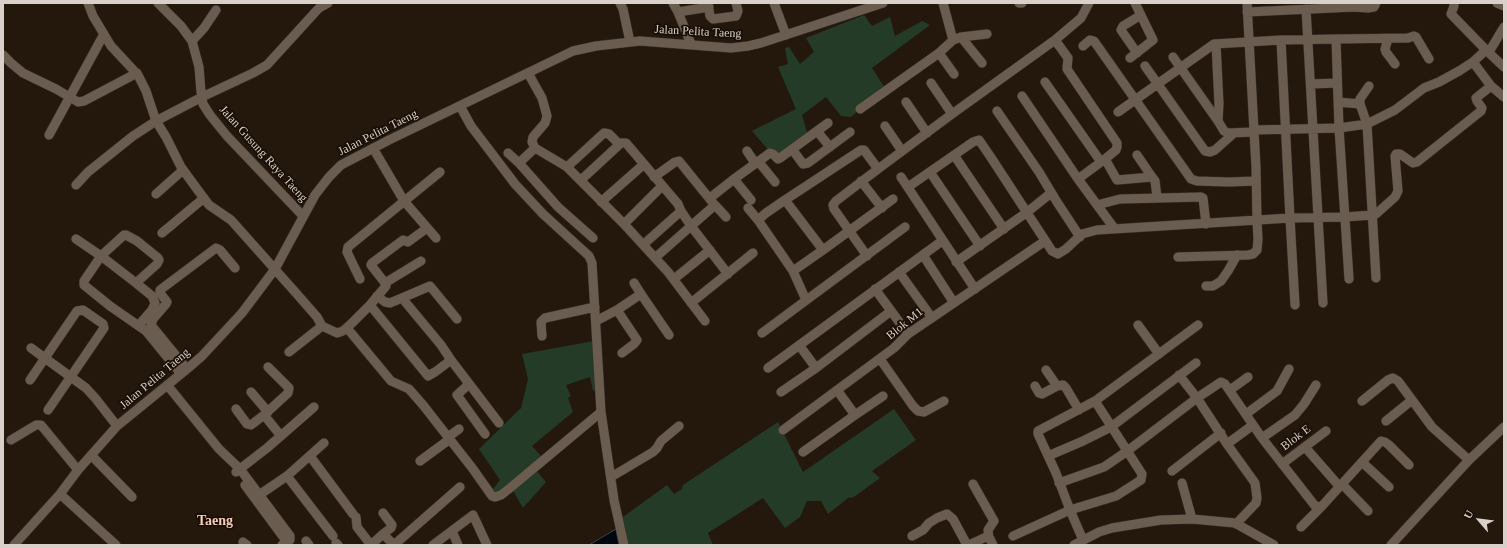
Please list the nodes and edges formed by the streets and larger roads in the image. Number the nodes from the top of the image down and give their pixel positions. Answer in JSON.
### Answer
{"nodes":[{"id":1,"x":88,"y":3,"type":"edge"},
{"id":2,"x":158,"y":3,"type":"edge"},
{"id":3,"x":328,"y":3,"type":"edge"},
{"id":4,"x":620,"y":3,"type":"edge"},
{"id":5,"x":673,"y":3,"type":"edge"},
{"id":6,"x":736,"y":3,"type":"edge"},
{"id":7,"x":774,"y":3,"type":"edge"},
{"id":8,"x":884,"y":3,"type":"edge"},
{"id":9,"x":943,"y":3,"type":"edge"},
{"id":10,"x":1018,"y":3,"type":"edge"},
{"id":11,"x":1022,"y":3,"type":"edge"},
{"id":12,"x":1088,"y":3,"type":"edge"},
{"id":13,"x":1135,"y":3,"type":"edge"},
{"id":14,"x":1376,"y":3,"type":"edge"},
{"id":15,"x":1454,"y":3,"type":"edge"},
{"id":16,"x":1497,"y":3,"type":"edge"},
{"id":17,"x":709,"y":5,"type":"edge"},
{"id":18,"x":1504,"y":6,"type":"edge"},
{"id":19,"x":1247,"y":7,"type":"edge"},
{"id":20,"x":1306,"y":9,"type":"junction"},
{"id":21,"x":216,"y":10,"type":"dead end"},
{"id":22,"x":678,"y":12,"type":"junction"},
{"id":23,"x":1141,"y":15,"type":"junction"},
{"id":24,"x":1504,"y":27,"type":"edge"},
{"id":25,"x":104,"y":34,"type":"junction"},
{"id":26,"x":987,"y":34,"type":"dead end"},
{"id":27,"x":786,"y":35,"type":"junction"},
{"id":28,"x":957,"y":38,"type":"junction"},
{"id":29,"x":1336,"y":39,"type":"junction"},
{"id":30,"x":1388,"y":39,"type":"junction"},
{"id":31,"x":1056,"y":40,"type":"junction"},
{"id":32,"x":1281,"y":40,"type":"junction"},
{"id":33,"x":1309,"y":40,"type":"junction"},
{"id":34,"x":192,"y":41,"type":"junction"},
{"id":35,"x":630,"y":42,"type":"junction"},
{"id":36,"x":1249,"y":42,"type":"junction"},
{"id":37,"x":691,"y":44,"type":"junction"},
{"id":38,"x":1216,"y":44,"type":"junction"},
{"id":39,"x":1083,"y":46,"type":"dead end"},
{"id":40,"x":1487,"y":51,"type":"junction"},
{"id":41,"x":939,"y":53,"type":"junction"},
{"id":42,"x":3,"y":54,"type":"edge"},
{"id":43,"x":1173,"y":57,"type":"dead end"},
{"id":44,"x":1430,"y":59,"type":"dead end"},
{"id":45,"x":1473,"y":62,"type":"junction"},
{"id":46,"x":982,"y":63,"type":"dead end"},
{"id":47,"x":7,"y":64,"type":"edge"},
{"id":48,"x":1396,"y":64,"type":"dead end"},
{"id":49,"x":1145,"y":66,"type":"dead end"},
{"id":50,"x":1504,"y":66,"type":"edge"},
{"id":51,"x":1181,"y":68,"type":"junction"},
{"id":52,"x":137,"y":73,"type":"junction"},
{"id":53,"x":528,"y":73,"type":"junction"},
{"id":54,"x":954,"y":74,"type":"dead end"},
{"id":55,"x":1045,"y":82,"type":"dead end"},
{"id":56,"x":931,"y":83,"type":"dead end"},
{"id":57,"x":1337,"y":83,"type":"junction"},
{"id":58,"x":1158,"y":84,"type":"junction"},
{"id":59,"x":1311,"y":84,"type":"junction"},
{"id":60,"x":1369,"y":86,"type":"dead end"},
{"id":61,"x":1491,"y":86,"type":"junction"},
{"id":62,"x":68,"y":96,"type":"junction"},
{"id":63,"x":1022,"y":96,"type":"dead end"},
{"id":64,"x":202,"y":97,"type":"junction"},
{"id":65,"x":1504,"y":97,"type":"edge"},
{"id":66,"x":1135,"y":100,"type":"junction"},
{"id":67,"x":906,"y":102,"type":"dead end"},
{"id":68,"x":1338,"y":102,"type":"junction"},
{"id":69,"x":1360,"y":104,"type":"junction"},
{"id":70,"x":460,"y":106,"type":"junction"},
{"id":71,"x":860,"y":109,"type":"dead end"},
{"id":72,"x":997,"y":112,"type":"dead end"},
{"id":73,"x":1118,"y":112,"type":"dead end"},
{"id":74,"x":952,"y":114,"type":"junction"},
{"id":75,"x":156,"y":121,"type":"junction"},
{"id":76,"x":1218,"y":121,"type":"junction"},
{"id":77,"x":828,"y":123,"type":"dead end"},
{"id":78,"x":1367,"y":124,"type":"junction"},
{"id":79,"x":885,"y":126,"type":"dead end"},
{"id":80,"x":1339,"y":128,"type":"junction"},
{"id":81,"x":1313,"y":129,"type":"junction"},
{"id":82,"x":1285,"y":130,"type":"junction"},
{"id":83,"x":817,"y":131,"type":"junction"},
{"id":84,"x":1254,"y":131,"type":"junction"},
{"id":85,"x":850,"y":132,"type":"dead end"},
{"id":86,"x":927,"y":133,"type":"junction"},
{"id":87,"x":1234,"y":133,"type":"junction"},
{"id":88,"x":49,"y":135,"type":"dead end"},
{"id":89,"x":619,"y":144,"type":"junction"},
{"id":90,"x":830,"y":147,"type":"junction"},
{"id":91,"x":373,"y":148,"type":"junction"},
{"id":92,"x":535,"y":148,"type":"junction"},
{"id":93,"x":792,"y":150,"type":"junction"},
{"id":94,"x":747,"y":151,"type":"dead end"},
{"id":95,"x":902,"y":151,"type":"junction"},
{"id":96,"x":508,"y":153,"type":"dead end"},
{"id":97,"x":954,"y":155,"type":"junction"},
{"id":98,"x":1137,"y":155,"type":"dead end"},
{"id":99,"x":756,"y":162,"type":"junction"},
{"id":100,"x":519,"y":163,"type":"junction"},
{"id":101,"x":643,"y":165,"type":"junction"},
{"id":102,"x":568,"y":167,"type":"junction"},
{"id":103,"x":878,"y":169,"type":"junction"},
{"id":104,"x":184,"y":170,"type":"junction"},
{"id":105,"x":440,"y":172,"type":"dead end"},
{"id":106,"x":930,"y":172,"type":"junction"},
{"id":107,"x":654,"y":177,"type":"junction"},
{"id":108,"x":901,"y":177,"type":"dead end"},
{"id":109,"x":1152,"y":177,"type":"junction"},
{"id":110,"x":734,"y":179,"type":"junction"},
{"id":111,"x":1078,"y":179,"type":"junction"},
{"id":112,"x":581,"y":180,"type":"junction"},
{"id":113,"x":1256,"y":181,"type":"junction"},
{"id":114,"x":775,"y":182,"type":"dead end"},
{"id":115,"x":861,"y":182,"type":"junction"},
{"id":116,"x":76,"y":185,"type":"dead end"},
{"id":117,"x":662,"y":186,"type":"junction"},
{"id":118,"x":908,"y":187,"type":"junction"},
{"id":119,"x":1052,"y":193,"type":"junction"},
{"id":120,"x":156,"y":194,"type":"dead end"},
{"id":121,"x":1157,"y":197,"type":"junction"},
{"id":122,"x":204,"y":198,"type":"junction"},
{"id":123,"x":894,"y":199,"type":"dead end"},
{"id":124,"x":785,"y":200,"type":"junction"},
{"id":125,"x":404,"y":201,"type":"junction"},
{"id":126,"x":601,"y":202,"type":"junction"},
{"id":127,"x":712,"y":202,"type":"junction"},
{"id":128,"x":1097,"y":205,"type":"junction"},
{"id":129,"x":882,"y":208,"type":"junction"},
{"id":130,"x":681,"y":211,"type":"junction"},
{"id":131,"x":1026,"y":213,"type":"junction"},
{"id":132,"x":1373,"y":215,"type":"junction"},
{"id":133,"x":303,"y":216,"type":"junction"},
{"id":134,"x":726,"y":217,"type":"dead end"},
{"id":135,"x":1317,"y":217,"type":"junction"},
{"id":136,"x":1344,"y":217,"type":"junction"},
{"id":137,"x":1290,"y":218,"type":"junction"},
{"id":138,"x":758,"y":220,"type":"junction"},
{"id":139,"x":1257,"y":221,"type":"junction"},
{"id":140,"x":624,"y":224,"type":"junction"},
{"id":141,"x":1206,"y":224,"type":"junction"},
{"id":142,"x":691,"y":226,"type":"junction"},
{"id":143,"x":905,"y":227,"type":"dead end"},
{"id":144,"x":427,"y":228,"type":"junction"},
{"id":145,"x":1114,"y":228,"type":"junction"},
{"id":146,"x":1004,"y":229,"type":"junction"},
{"id":147,"x":850,"y":231,"type":"junction"},
{"id":148,"x":162,"y":233,"type":"dead end"},
{"id":149,"x":1080,"y":237,"type":"junction"},
{"id":150,"x":436,"y":238,"type":"dead end"},
{"id":151,"x":593,"y":238,"type":"dead end"},
{"id":152,"x":76,"y":239,"type":"dead end"},
{"id":153,"x":942,"y":241,"type":"junction"},
{"id":154,"x":1045,"y":241,"type":"junction"},
{"id":155,"x":644,"y":244,"type":"junction"},
{"id":156,"x":980,"y":246,"type":"junction"},
{"id":157,"x":710,"y":250,"type":"junction"},
{"id":158,"x":823,"y":250,"type":"junction"},
{"id":159,"x":753,"y":253,"type":"dead end"},
{"id":160,"x":923,"y":255,"type":"junction"},
{"id":161,"x":1236,"y":255,"type":"junction"},
{"id":162,"x":101,"y":256,"type":"junction"},
{"id":163,"x":867,"y":256,"type":"junction"},
{"id":164,"x":656,"y":257,"type":"junction"},
{"id":165,"x":1178,"y":257,"type":"dead end"},
{"id":166,"x":421,"y":261,"type":"dead end"},
{"id":167,"x":956,"y":262,"type":"junction"},
{"id":168,"x":235,"y":268,"type":"dead end"},
{"id":169,"x":275,"y":269,"type":"junction"},
{"id":170,"x":793,"y":271,"type":"junction"},
{"id":171,"x":899,"y":272,"type":"junction"},
{"id":172,"x":728,"y":274,"type":"junction"},
{"id":173,"x":674,"y":278,"type":"junction"},
{"id":174,"x":1376,"y":278,"type":"dead end"},
{"id":175,"x":360,"y":279,"type":"dead end"},
{"id":176,"x":1349,"y":279,"type":"dead end"},
{"id":177,"x":136,"y":283,"type":"junction"},
{"id":178,"x":385,"y":283,"type":"junction"},
{"id":179,"x":634,"y":283,"type":"dead end"},
{"id":180,"x":1206,"y":286,"type":"dead end"},
{"id":181,"x":875,"y":289,"type":"junction"},
{"id":182,"x":975,"y":289,"type":"junction"},
{"id":183,"x":641,"y":294,"type":"junction"},
{"id":184,"x":377,"y":296,"type":"junction"},
{"id":185,"x":402,"y":298,"type":"junction"},
{"id":186,"x":806,"y":300,"type":"junction"},
{"id":187,"x":691,"y":303,"type":"junction"},
{"id":188,"x":954,"y":303,"type":"junction"},
{"id":189,"x":1323,"y":303,"type":"dead end"},
{"id":190,"x":370,"y":305,"type":"junction"},
{"id":191,"x":1295,"y":305,"type":"dead end"},
{"id":192,"x":595,"y":308,"type":"junction"},
{"id":193,"x":617,"y":310,"type":"junction"},
{"id":194,"x":891,"y":311,"type":"junction"},
{"id":195,"x":932,"y":318,"type":"junction"},
{"id":196,"x":457,"y":319,"type":"dead end"},
{"id":197,"x":596,"y":321,"type":"junction"},
{"id":198,"x":705,"y":321,"type":"dead end"},
{"id":199,"x":1138,"y":324,"type":"dead end"},
{"id":200,"x":139,"y":325,"type":"junction"},
{"id":201,"x":1198,"y":325,"type":"dead end"},
{"id":202,"x":322,"y":326,"type":"junction"},
{"id":203,"x":347,"y":328,"type":"junction"},
{"id":204,"x":762,"y":333,"type":"dead end"},
{"id":205,"x":908,"y":334,"type":"junction"},
{"id":206,"x":669,"y":335,"type":"dead end"},
{"id":207,"x":542,"y":336,"type":"dead end"},
{"id":208,"x":799,"y":345,"type":"junction"},
{"id":209,"x":32,"y":348,"type":"dead end"},
{"id":210,"x":290,"y":352,"type":"dead end"},
{"id":211,"x":622,"y":352,"type":"dead end"},
{"id":212,"x":1158,"y":354,"type":"junction"},
{"id":213,"x":44,"y":358,"type":"junction"},
{"id":214,"x":880,"y":359,"type":"junction"},
{"id":215,"x":451,"y":360,"type":"junction"},
{"id":216,"x":1196,"y":363,"type":"dead end"},
{"id":217,"x":268,"y":366,"type":"dead end"},
{"id":218,"x":768,"y":368,"type":"dead end"},
{"id":219,"x":816,"y":368,"type":"junction"},
{"id":220,"x":1289,"y":369,"type":"dead end"},
{"id":221,"x":1046,"y":370,"type":"dead end"},
{"id":222,"x":184,"y":372,"type":"junction"},
{"id":223,"x":1179,"y":375,"type":"junction"},
{"id":224,"x":70,"y":376,"type":"junction"},
{"id":225,"x":1248,"y":377,"type":"dead end"},
{"id":226,"x":30,"y":380,"type":"dead end"},
{"id":227,"x":469,"y":384,"type":"junction"},
{"id":228,"x":1316,"y":385,"type":"dead end"},
{"id":229,"x":168,"y":386,"type":"junction"},
{"id":230,"x":1035,"y":386,"type":"dead end"},
{"id":231,"x":1057,"y":386,"type":"junction"},
{"id":232,"x":837,"y":390,"type":"junction"},
{"id":233,"x":1230,"y":390,"type":"junction"},
{"id":234,"x":251,"y":392,"type":"dead end"},
{"id":235,"x":781,"y":392,"type":"dead end"},
{"id":236,"x":883,"y":396,"type":"dead end"},
{"id":237,"x":1197,"y":398,"type":"junction"},
{"id":238,"x":1412,"y":400,"type":"junction"},
{"id":239,"x":944,"y":401,"type":"dead end"},
{"id":240,"x":1095,"y":401,"type":"junction"},
{"id":241,"x":1362,"y":402,"type":"dead end"},
{"id":242,"x":314,"y":407,"type":"dead end"},
{"id":243,"x":236,"y":409,"type":"dead end"},
{"id":244,"x":48,"y":410,"type":"dead end"},
{"id":245,"x":1079,"y":410,"type":"junction"},
{"id":246,"x":601,"y":412,"type":"junction"},
{"id":247,"x":266,"y":414,"type":"junction"},
{"id":248,"x":855,"y":414,"type":"junction"},
{"id":249,"x":1246,"y":414,"type":"junction"},
{"id":250,"x":1386,"y":421,"type":"dead end"},
{"id":251,"x":499,"y":423,"type":"dead end"},
{"id":252,"x":1253,"y":425,"type":"junction"},
{"id":253,"x":117,"y":426,"type":"junction"},
{"id":254,"x":679,"y":426,"type":"dead end"},
{"id":255,"x":1111,"y":427,"type":"junction"},
{"id":256,"x":1504,"y":427,"type":"edge"},
{"id":257,"x":459,"y":429,"type":"dead end"},
{"id":258,"x":783,"y":430,"type":"dead end"},
{"id":259,"x":1326,"y":431,"type":"dead end"},
{"id":260,"x":1221,"y":433,"type":"junction"},
{"id":261,"x":485,"y":434,"type":"dead end"},
{"id":262,"x":281,"y":436,"type":"junction"},
{"id":263,"x":449,"y":438,"type":"junction"},
{"id":264,"x":1262,"y":438,"type":"junction"},
{"id":265,"x":11,"y":440,"type":"dead end"},
{"id":266,"x":324,"y":442,"type":"dead end"},
{"id":267,"x":1227,"y":444,"type":"junction"},
{"id":268,"x":1305,"y":447,"type":"junction"},
{"id":269,"x":803,"y":452,"type":"dead end"},
{"id":270,"x":1126,"y":452,"type":"junction"},
{"id":271,"x":91,"y":456,"type":"junction"},
{"id":272,"x":310,"y":456,"type":"junction"},
{"id":273,"x":1048,"y":456,"type":"junction"},
{"id":274,"x":420,"y":460,"type":"dead end"},
{"id":275,"x":1469,"y":460,"type":"junction"},
{"id":276,"x":1362,"y":462,"type":"junction"},
{"id":277,"x":1282,"y":464,"type":"junction"},
{"id":278,"x":1409,"y":465,"type":"dead end"},
{"id":279,"x":237,"y":469,"type":"junction"},
{"id":280,"x":78,"y":470,"type":"junction"},
{"id":281,"x":1172,"y":471,"type":"dead end"},
{"id":282,"x":287,"y":476,"type":"junction"},
{"id":283,"x":611,"y":477,"type":"junction"},
{"id":284,"x":1059,"y":483,"type":"junction"},
{"id":285,"x":1182,"y":483,"type":"dead end"},
{"id":286,"x":973,"y":484,"type":"dead end"},
{"id":287,"x":1340,"y":485,"type":"junction"},
{"id":288,"x":460,"y":487,"type":"dead end"},
{"id":289,"x":1389,"y":487,"type":"dead end"},
{"id":290,"x":60,"y":494,"type":"junction"},
{"id":291,"x":259,"y":495,"type":"junction"},
{"id":292,"x":132,"y":497,"type":"dead end"},
{"id":293,"x":263,"y":505,"type":"junction"},
{"id":294,"x":1322,"y":506,"type":"junction"},
{"id":295,"x":1070,"y":510,"type":"junction"},
{"id":296,"x":1368,"y":511,"type":"dead end"},
{"id":297,"x":383,"y":513,"type":"dead end"},
{"id":298,"x":1192,"y":519,"type":"junction"},
{"id":299,"x":1236,"y":524,"type":"junction"},
{"id":300,"x":1301,"y":527,"type":"dead end"},
{"id":301,"x":452,"y":531,"type":"junction"},
{"id":302,"x":383,"y":534,"type":"junction"},
{"id":303,"x":912,"y":536,"type":"dead end"},
{"id":304,"x":1013,"y":536,"type":"dead end"},
{"id":305,"x":336,"y":541,"type":"edge"},
{"id":306,"x":1088,"y":541,"type":"edge"},
{"id":307,"x":106,"y":542,"type":"edge"},
{"id":308,"x":991,"y":542,"type":"edge"},
{"id":309,"x":284,"y":543,"type":"edge"},
{"id":310,"x":14,"y":545,"type":"edge"},
{"id":311,"x":116,"y":545,"type":"edge"},
{"id":312,"x":394,"y":545,"type":"edge"},
{"id":313,"x":433,"y":545,"type":"edge"},
{"id":314,"x":458,"y":545,"type":"edge"},
{"id":315,"x":487,"y":545,"type":"edge"},
{"id":316,"x":624,"y":545,"type":"edge"},
{"id":317,"x":968,"y":545,"type":"edge"},
{"id":318,"x":1074,"y":545,"type":"edge"},
{"id":319,"x":1274,"y":545,"type":"edge"},
{"id":320,"x":1391,"y":545,"type":"edge"}],
"edges":[{"from":1,"to":25,"type":"street"},
{"from":2,"to":34,"type":"street","name":"Jalan Gusung Raya Taeng"},
{"from":3,"to":64,"type":"street"},
{"from":4,"to":35,"type":"street"},
{"from":5,"to":22,"type":"street"},
{"from":6,"to":17,"type":"street"},
{"from":7,"to":27,"type":"street"},
{"from":8,"to":27,"type":"street","name":"Jalan Pelita Taeng"},
{"from":9,"to":28,"type":"street"},
{"from":10,"to":11,"type":"street"},
{"from":12,"to":31,"type":"street"},
{"from":13,"to":23,"type":"street"},
{"from":14,"to":20,"type":"street"},
{"from":15,"to":40,"type":"street"},
{"from":16,"to":18,"type":"street"},
{"from":17,"to":22,"type":"street"},
{"from":19,"to":20,"type":"street"},
{"from":19,"to":36,"type":"street"},
{"from":20,"to":33,"type":"street"},
{"from":21,"to":34,"type":"street"},
{"from":22,"to":37,"type":"street"},
{"from":23,"to":23,"type":"street"},
{"from":24,"to":40,"type":"street"},
{"from":25,"to":52,"type":"street"},
{"from":25,"to":62,"type":"street"},
{"from":26,"to":28,"type":"street"},
{"from":27,"to":37,"type":"street","name":"Jalan Pelita Taeng"},
{"from":28,"to":41,"type":"street"},
{"from":28,"to":46,"type":"street"},
{"from":29,"to":30,"type":"street"},
{"from":29,"to":33,"type":"street"},
{"from":29,"to":57,"type":"street"},
{"from":30,"to":44,"type":"street"},
{"from":30,"to":48,"type":"street"},
{"from":31,"to":74,"type":"street"},
{"from":31,"to":109,"type":"street"},
{"from":32,"to":33,"type":"street"},
{"from":32,"to":36,"type":"street"},
{"from":32,"to":82,"type":"street"},
{"from":33,"to":59,"type":"street"},
{"from":34,"to":64,"type":"street","name":"Jalan Gusung Raya Taeng"},
{"from":35,"to":37,"type":"street","name":"Jalan Pelita Taeng"},
{"from":35,"to":53,"type":"street","name":"Jalan Pelita Taeng"},
{"from":36,"to":38,"type":"street"},
{"from":36,"to":84,"type":"street"},
{"from":38,"to":51,"type":"street"},
{"from":38,"to":76,"type":"street"},
{"from":39,"to":66,"type":"street"},
{"from":40,"to":45,"type":"street"},
{"from":40,"to":50,"type":"street"},
{"from":41,"to":54,"type":"street"},
{"from":41,"to":71,"type":"street"},
{"from":42,"to":47,"type":"street"},
{"from":43,"to":51,"type":"street"},
{"from":45,"to":61,"type":"street"},
{"from":45,"to":78,"type":"street"},
{"from":47,"to":62,"type":"street"},
{"from":49,"to":58,"type":"street"},
{"from":51,"to":58,"type":"street"},
{"from":51,"to":76,"type":"street"},
{"from":52,"to":62,"type":"street"},
{"from":52,"to":75,"type":"street"},
{"from":53,"to":70,"type":"street","name":"Jalan Pelita Taeng"},
{"from":53,"to":92,"type":"street"},
{"from":55,"to":111,"type":"street"},
{"from":56,"to":74,"type":"street"},
{"from":57,"to":59,"type":"street"},
{"from":57,"to":68,"type":"street"},
{"from":58,"to":66,"type":"street"},
{"from":58,"to":87,"type":"street"},
{"from":59,"to":81,"type":"street"},
{"from":60,"to":69,"type":"street"},
{"from":61,"to":65,"type":"street"},
{"from":61,"to":132,"type":"street"},
{"from":62,"to":88,"type":"street"},
{"from":63,"to":111,"type":"street"},
{"from":64,"to":75,"type":"street"},
{"from":64,"to":133,"type":"street","name":"Jalan Gusung Raya Taeng"},
{"from":66,"to":73,"type":"street"},
{"from":66,"to":113,"type":"street"},
{"from":67,"to":86,"type":"street"},
{"from":68,"to":69,"type":"street"},
{"from":68,"to":80,"type":"street"},
{"from":69,"to":78,"type":"street"},
{"from":70,"to":91,"type":"street","name":"Jalan Pelita Taeng"},
{"from":70,"to":192,"type":"street"},
{"from":72,"to":119,"type":"street"},
{"from":74,"to":86,"type":"street"},
{"from":75,"to":104,"type":"street"},
{"from":75,"to":116,"type":"street"},
{"from":76,"to":87,"type":"street"},
{"from":77,"to":83,"type":"street"},
{"from":78,"to":80,"type":"street"},
{"from":78,"to":132,"type":"street"},
{"from":79,"to":95,"type":"street"},
{"from":80,"to":81,"type":"street"},
{"from":80,"to":136,"type":"street"},
{"from":81,"to":82,"type":"street"},
{"from":81,"to":135,"type":"street"},
{"from":82,"to":84,"type":"street"},
{"from":82,"to":137,"type":"street"},
{"from":83,"to":90,"type":"street"},
{"from":83,"to":93,"type":"street"},
{"from":84,"to":87,"type":"street"},
{"from":84,"to":113,"type":"street"},
{"from":85,"to":90,"type":"street"},
{"from":86,"to":95,"type":"street"},
{"from":89,"to":101,"type":"street"},
{"from":89,"to":102,"type":"street"},
{"from":89,"to":112,"type":"street"},
{"from":90,"to":93,"type":"street"},
{"from":91,"to":125,"type":"street"},
{"from":91,"to":133,"type":"street","name":"Jalan Pelita Taeng"},
{"from":92,"to":100,"type":"street"},
{"from":92,"to":102,"type":"street"},
{"from":93,"to":99,"type":"street"},
{"from":94,"to":99,"type":"street"},
{"from":95,"to":103,"type":"street"},
{"from":96,"to":100,"type":"street"},
{"from":97,"to":106,"type":"street"},
{"from":97,"to":131,"type":"street"},
{"from":97,"to":146,"type":"street"},
{"from":98,"to":109,"type":"street"},
{"from":99,"to":110,"type":"street"},
{"from":99,"to":114,"type":"street"},
{"from":100,"to":151,"type":"street"},
{"from":101,"to":107,"type":"street"},
{"from":101,"to":126,"type":"street"},
{"from":102,"to":112,"type":"street"},
{"from":103,"to":115,"type":"street"},
{"from":103,"to":124,"type":"street"},
{"from":104,"to":120,"type":"street"},
{"from":104,"to":122,"type":"street"},
{"from":105,"to":125,"type":"street"},
{"from":106,"to":118,"type":"street"},
{"from":106,"to":156,"type":"street"},
{"from":107,"to":117,"type":"street"},
{"from":107,"to":127,"type":"street"},
{"from":108,"to":118,"type":"street"},
{"from":109,"to":121,"type":"street"},
{"from":110,"to":127,"type":"street"},
{"from":110,"to":138,"type":"street"},
{"from":111,"to":128,"type":"street"},
{"from":112,"to":126,"type":"street"},
{"from":113,"to":139,"type":"street"},
{"from":115,"to":129,"type":"street"},
{"from":115,"to":147,"type":"street"},
{"from":117,"to":130,"type":"street"},
{"from":117,"to":140,"type":"street"},
{"from":118,"to":153,"type":"street"},
{"from":119,"to":131,"type":"street"},
{"from":119,"to":149,"type":"street"},
{"from":121,"to":128,"type":"street"},
{"from":121,"to":141,"type":"street"},
{"from":122,"to":148,"type":"street"},
{"from":122,"to":169,"type":"street"},
{"from":123,"to":129,"type":"street"},
{"from":124,"to":138,"type":"street"},
{"from":124,"to":158,"type":"street"},
{"from":125,"to":144,"type":"street"},
{"from":125,"to":175,"type":"street"},
{"from":126,"to":140,"type":"street"},
{"from":127,"to":134,"type":"street"},
{"from":127,"to":142,"type":"street"},
{"from":128,"to":145,"type":"street"},
{"from":129,"to":147,"type":"street"},
{"from":130,"to":142,"type":"street"},
{"from":130,"to":155,"type":"street"},
{"from":131,"to":146,"type":"street"},
{"from":131,"to":154,"type":"street"},
{"from":132,"to":136,"type":"street"},
{"from":132,"to":174,"type":"street"},
{"from":133,"to":169,"type":"street","name":"Jalan Pelita Taeng"},
{"from":135,"to":136,"type":"street"},
{"from":135,"to":137,"type":"street"},
{"from":135,"to":189,"type":"street"},
{"from":136,"to":176,"type":"street"},
{"from":137,"to":139,"type":"street"},
{"from":137,"to":191,"type":"street"},
{"from":138,"to":170,"type":"street"},
{"from":139,"to":141,"type":"street"},
{"from":139,"to":161,"type":"street"},
{"from":140,"to":155,"type":"street"},
{"from":141,"to":145,"type":"street"},
{"from":142,"to":157,"type":"street"},
{"from":142,"to":164,"type":"street"},
{"from":143,"to":163,"type":"street"},
{"from":144,"to":150,"type":"street"},
{"from":144,"to":178,"type":"street"},
{"from":145,"to":149,"type":"street"},
{"from":146,"to":156,"type":"street"},
{"from":147,"to":158,"type":"street"},
{"from":147,"to":163,"type":"street"},
{"from":149,"to":154,"type":"street"},
{"from":152,"to":162,"type":"street"},
{"from":153,"to":160,"type":"street"},
{"from":153,"to":167,"type":"street"},
{"from":154,"to":182,"type":"street","name":"Blok M1"},
{"from":155,"to":164,"type":"street"},
{"from":156,"to":167,"type":"street"},
{"from":157,"to":172,"type":"street"},
{"from":157,"to":173,"type":"street"},
{"from":158,"to":170,"type":"street"},
{"from":159,"to":172,"type":"street"},
{"from":160,"to":171,"type":"street"},
{"from":160,"to":188,"type":"street"},
{"from":161,"to":165,"type":"street"},
{"from":161,"to":180,"type":"street"},
{"from":162,"to":177,"type":"street"},
{"from":162,"to":177,"type":"street"},
{"from":162,"to":200,"type":"street"},
{"from":163,"to":186,"type":"street"},
{"from":164,"to":173,"type":"street"},
{"from":166,"to":178,"type":"street"},
{"from":167,"to":182,"type":"street"},
{"from":168,"to":222,"type":"street"},
{"from":169,"to":202,"type":"street"},
{"from":169,"to":222,"type":"street","name":"Jalan Pelita Taeng"},
{"from":170,"to":186,"type":"street"},
{"from":171,"to":181,"type":"street"},
{"from":171,"to":195,"type":"street"},
{"from":172,"to":187,"type":"street"},
{"from":173,"to":187,"type":"street"},
{"from":177,"to":200,"type":"street"},
{"from":178,"to":184,"type":"street"},
{"from":179,"to":183,"type":"street"},
{"from":181,"to":194,"type":"street"},
{"from":181,"to":208,"type":"street"},
{"from":182,"to":188,"type":"street","name":"Blok M1"},
{"from":183,"to":193,"type":"street"},
{"from":183,"to":206,"type":"street"},
{"from":184,"to":185,"type":"street"},
{"from":184,"to":190,"type":"street"},
{"from":185,"to":196,"type":"street"},
{"from":185,"to":215,"type":"street"},
{"from":186,"to":204,"type":"street"},
{"from":187,"to":198,"type":"street"},
{"from":188,"to":195,"type":"street","name":"Blok M1"},
{"from":190,"to":203,"type":"street"},
{"from":190,"to":215,"type":"street"},
{"from":192,"to":197,"type":"street"},
{"from":192,"to":207,"type":"street"},
{"from":193,"to":197,"type":"street"},
{"from":193,"to":211,"type":"street"},
{"from":194,"to":205,"type":"street"},
{"from":194,"to":219,"type":"street"},
{"from":195,"to":205,"type":"street","name":"Blok M1"},
{"from":197,"to":246,"type":"street"},
{"from":199,"to":212,"type":"street"},
{"from":200,"to":222,"type":"street"},
{"from":201,"to":212,"type":"street"},
{"from":202,"to":203,"type":"street"},
{"from":202,"to":210,"type":"street"},
{"from":203,"to":263,"type":"street"},
{"from":205,"to":214,"type":"street","name":"Blok M1"},
{"from":208,"to":218,"type":"street"},
{"from":208,"to":219,"type":"street"},
{"from":209,"to":213,"type":"street"},
{"from":212,"to":240,"type":"street"},
{"from":213,"to":224,"type":"street"},
{"from":213,"to":224,"type":"street"},
{"from":213,"to":226,"type":"street"},
{"from":214,"to":232,"type":"street","name":"Blok M1"},
{"from":214,"to":239,"type":"street"},
{"from":215,"to":227,"type":"street"},
{"from":216,"to":223,"type":"street"},
{"from":217,"to":247,"type":"street"},
{"from":219,"to":235,"type":"street"},
{"from":220,"to":249,"type":"street"},
{"from":221,"to":231,"type":"street"},
{"from":222,"to":229,"type":"street","name":"Jalan Pelita Taeng"},
{"from":223,"to":237,"type":"street"},
{"from":223,"to":255,"type":"street"},
{"from":224,"to":244,"type":"street"},
{"from":224,"to":253,"type":"street"},
{"from":225,"to":233,"type":"street"},
{"from":227,"to":251,"type":"street"},
{"from":227,"to":261,"type":"street"},
{"from":228,"to":264,"type":"street"},
{"from":229,"to":253,"type":"street","name":"Jalan Pelita Taeng"},
{"from":229,"to":279,"type":"street"},
{"from":230,"to":231,"type":"street"},
{"from":231,"to":245,"type":"street"},
{"from":232,"to":248,"type":"street"},
{"from":232,"to":258,"type":"street","name":"Blok M1"},
{"from":233,"to":237,"type":"street"},
{"from":233,"to":249,"type":"street"},
{"from":234,"to":247,"type":"street"},
{"from":236,"to":248,"type":"street"},
{"from":237,"to":260,"type":"street"},
{"from":237,"to":270,"type":"street"},
{"from":238,"to":241,"type":"street"},
{"from":238,"to":250,"type":"street"},
{"from":238,"to":275,"type":"street"},
{"from":240,"to":245,"type":"street"},
{"from":240,"to":255,"type":"street"},
{"from":242,"to":262,"type":"street"},
{"from":243,"to":247,"type":"street"},
{"from":245,"to":273,"type":"street"},
{"from":246,"to":263,"type":"street"},
{"from":246,"to":283,"type":"street"},
{"from":247,"to":262,"type":"street"},
{"from":248,"to":269,"type":"street"},
{"from":249,"to":252,"type":"street"},
{"from":252,"to":264,"type":"street"},
{"from":252,"to":267,"type":"street"},
{"from":253,"to":271,"type":"street","name":"Jalan Pelita Taeng"},
{"from":254,"to":283,"type":"street"},
{"from":255,"to":270,"type":"street"},
{"from":255,"to":273,"type":"street"},
{"from":256,"to":275,"type":"street"},
{"from":257,"to":263,"type":"street"},
{"from":259,"to":268,"type":"street","name":"Blok E"},
{"from":260,"to":267,"type":"street"},
{"from":260,"to":281,"type":"street"},
{"from":262,"to":279,"type":"street"},
{"from":263,"to":274,"type":"street"},
{"from":264,"to":277,"type":"street"},
{"from":265,"to":280,"type":"street"},
{"from":266,"to":272,"type":"street"},
{"from":267,"to":299,"type":"street"},
{"from":268,"to":277,"type":"street","name":"Blok E"},
{"from":268,"to":287,"type":"street"},
{"from":270,"to":284,"type":"street"},
{"from":270,"to":295,"type":"street"},
{"from":271,"to":280,"type":"street","name":"Jalan Pelita Taeng"},
{"from":271,"to":292,"type":"street"},
{"from":272,"to":282,"type":"street"},
{"from":272,"to":302,"type":"street"},
{"from":273,"to":284,"type":"street"},
{"from":275,"to":320,"type":"street"},
{"from":276,"to":278,"type":"street"},
{"from":276,"to":287,"type":"street"},
{"from":276,"to":289,"type":"street"},
{"from":277,"to":294,"type":"street"},
{"from":279,"to":291,"type":"street"},
{"from":279,"to":293,"type":"street"},
{"from":280,"to":290,"type":"street","name":"Jalan Pelita Taeng"},
{"from":282,"to":291,"type":"street"},
{"from":282,"to":305,"type":"street"},
{"from":283,"to":316,"type":"street"},
{"from":284,"to":295,"type":"street"},
{"from":285,"to":298,"type":"street"},
{"from":286,"to":308,"type":"street"},
{"from":287,"to":294,"type":"street"},
{"from":287,"to":296,"type":"street"},
{"from":288,"to":312,"type":"street"},
{"from":290,"to":307,"type":"street"},
{"from":290,"to":310,"type":"street","name":"Jalan Pelita Taeng"},
{"from":291,"to":293,"type":"street"},
{"from":293,"to":309,"type":"street"},
{"from":294,"to":300,"type":"street"},
{"from":295,"to":304,"type":"street"},
{"from":295,"to":306,"type":"street"},
{"from":297,"to":302,"type":"street"},
{"from":298,"to":299,"type":"street"},
{"from":298,"to":306,"type":"street"},
{"from":299,"to":319,"type":"street"},
{"from":301,"to":313,"type":"street"},
{"from":301,"to":314,"type":"street"},
{"from":301,"to":315,"type":"street"},
{"from":302,"to":312,"type":"street"},
{"from":303,"to":317,"type":"street"},
{"from":306,"to":318,"type":"street"},
{"from":307,"to":311,"type":"street"},
{"from":308,"to":317,"type":"street"}]}
